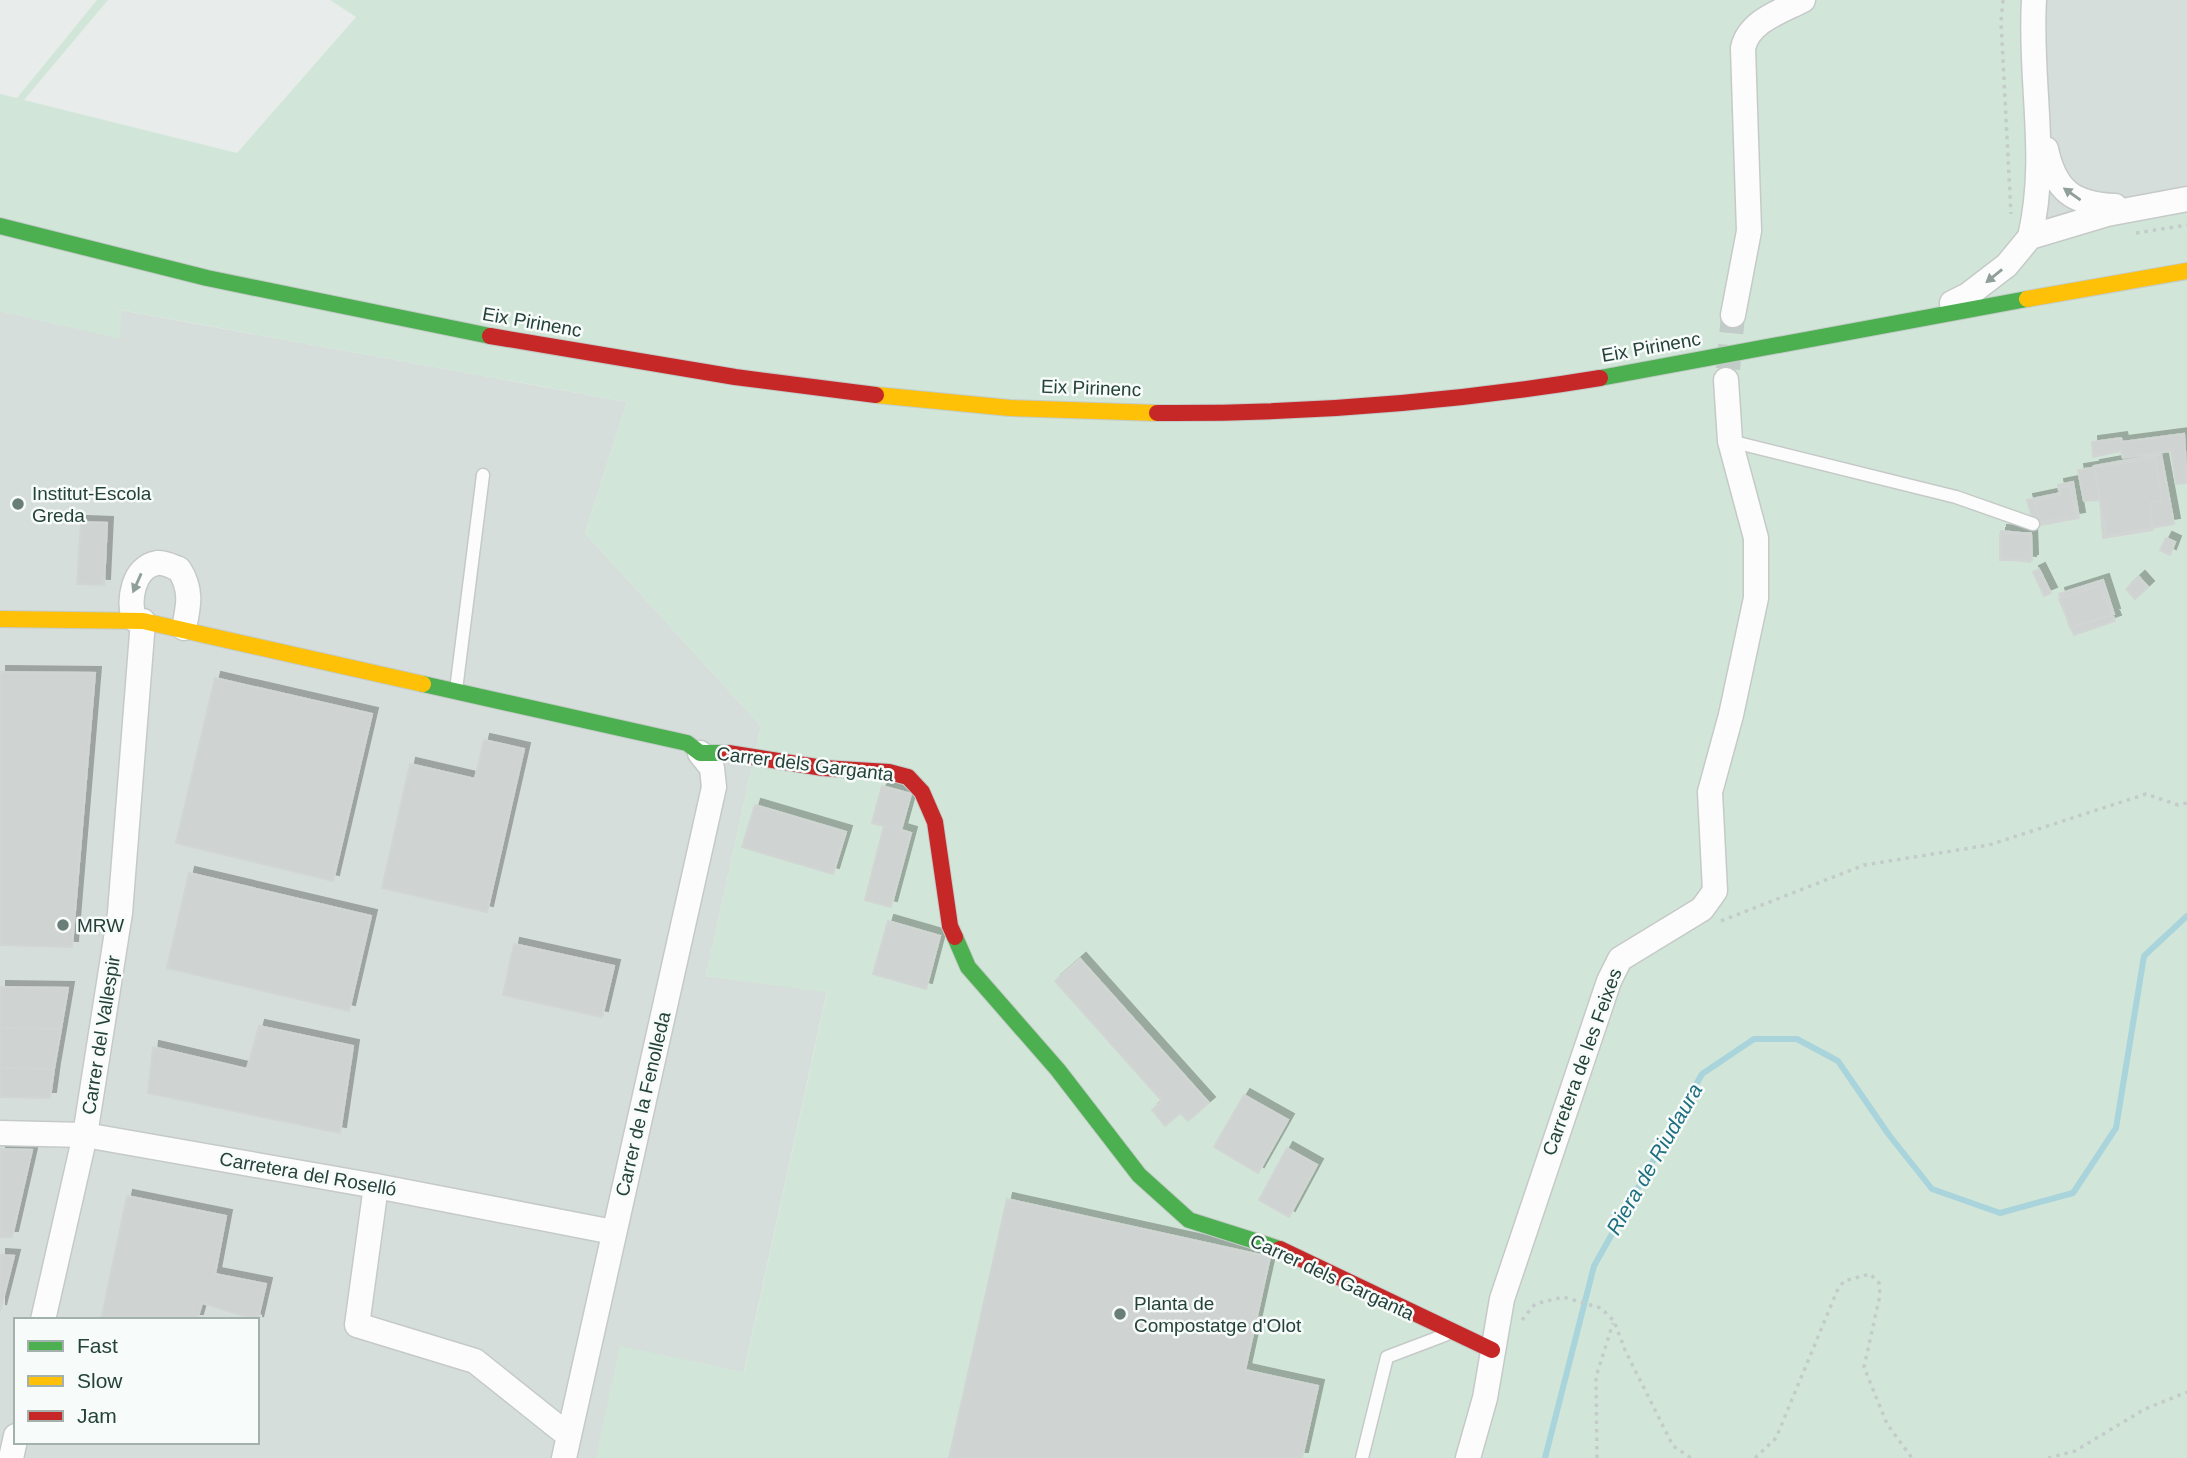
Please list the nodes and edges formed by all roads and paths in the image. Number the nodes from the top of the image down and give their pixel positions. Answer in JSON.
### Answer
{"nodes":[{"id":1,"x":1803,"y":0,"type":"edge"},
{"id":2,"x":2034,"y":0,"type":"edge"},
{"id":3,"x":2040,"y":125,"type":"junction"},
{"id":4,"x":2187,"y":198,"type":"edge"},
{"id":5,"x":2162,"y":203,"type":"junction"},
{"id":6,"x":0,"y":226,"type":"edge"},
{"id":7,"x":2031,"y":237,"type":"junction"},
{"id":8,"x":138,"y":243,"type":"dead end"},
{"id":9,"x":50,"y":256,"type":"dead end"},
{"id":10,"x":162,"y":269,"type":"junction"},
{"id":11,"x":2187,"y":271,"type":"edge"},
{"id":12,"x":1733,"y":315,"type":"tunnel mouth"},
{"id":13,"x":393,"y":318,"type":"junction"},
{"id":14,"x":1899,"y":322,"type":"junction"},
{"id":15,"x":1727,"y":380,"type":"tunnel mouth"},
{"id":16,"x":1730,"y":441,"type":"junction"},
{"id":17,"x":483,"y":475,"type":"dead end"},
{"id":18,"x":2033,"y":524,"type":"dead end"},
{"id":19,"x":0,"y":619,"type":"edge"},
{"id":20,"x":139,"y":620,"type":"junction"},
{"id":21,"x":184,"y":628,"type":"junction"},
{"id":22,"x":456,"y":691,"type":"junction"},
{"id":23,"x":700,"y":753,"type":"junction"},
{"id":24,"x":2187,"y":803,"type":"edge"},
{"id":25,"x":1718,"y":922,"type":"dead end"},
{"id":26,"x":0,"y":1133,"type":"edge"},
{"id":27,"x":85,"y":1135,"type":"junction"},
{"id":28,"x":376,"y":1186,"type":"junction"},
{"id":29,"x":613,"y":1233,"type":"junction"},
{"id":30,"x":43,"y":1318,"type":"edge"},
{"id":31,"x":1614,"y":1321,"type":"junction"},
{"id":32,"x":1519,"y":1324,"type":"dead end"},
{"id":33,"x":1452,"y":1332,"type":"junction"},
{"id":34,"x":1492,"y":1350,"type":"junction"},
{"id":35,"x":2187,"y":1392,"type":"edge"},
{"id":36,"x":567,"y":1447,"type":"edge"},
{"id":37,"x":1362,"y":1458,"type":"edge"},
{"id":38,"x":1468,"y":1458,"type":"edge"},
{"id":39,"x":1597,"y":1458,"type":"edge"},
{"id":40,"x":1691,"y":1458,"type":"edge"},
{"id":41,"x":1755,"y":1458,"type":"edge"},
{"id":42,"x":1912,"y":1458,"type":"edge"},
{"id":43,"x":2048,"y":1458,"type":"edge"}],
"edges":[{"from":1,"to":12,"type":"street"},
{"from":2,"to":3,"type":"street"},
{"from":5,"to":3,"type":"street","one_way":true},
{"from":3,"to":7,"type":"street"},
{"from":4,"to":5,"type":"street"},
{"from":5,"to":7,"type":"street"},
{"from":6,"to":10,"type":"main road","name":"Eix Pirinenc"},
{"from":7,"to":14,"type":"street","one_way":true},
{"from":8,"to":13,"type":"main road"},
{"from":9,"to":10,"type":"main road"},
{"from":10,"to":13,"type":"main road","name":"Eix Pirinenc"},
{"from":11,"to":14,"type":"main road","name":"Eix Pirinenc"},
{"from":13,"to":14,"type":"main road","name":"Eix Pirinenc"},
{"from":15,"to":16,"type":"street","name":"Carretera de les Feixes"},
{"from":16,"to":18,"type":"lane"},
{"from":16,"to":34,"type":"street","name":"Carretera de les Feixes"},
{"from":17,"to":22,"type":"lane"},
{"from":19,"to":20,"type":"main road","name":"Carrer dels Garganta"},
{"from":20,"to":21,"type":"main road","name":"Carrer dels Garganta"},
{"from":21,"to":20,"type":"street","one_way":true},
{"from":20,"to":27,"type":"street","name":"Carrer del Vallespir"},
{"from":21,"to":22,"type":"main road","name":"Carrer dels Garganta"},
{"from":22,"to":23,"type":"main road","name":"Carrer dels Garganta"},
{"from":23,"to":29,"type":"street","name":"Carrer de la Fenolleda"},
{"from":23,"to":33,"type":"main road","name":"Carrer dels Garganta"},
{"from":24,"to":25,"type":"path"},
{"from":26,"to":27,"type":"street","name":"Carretera del Roselló"},
{"from":27,"to":28,"type":"street","name":"Carretera del Roselló"},
{"from":27,"to":30,"type":"street","name":"Carrer del Vallespir"},
{"from":28,"to":29,"type":"street","name":"Carretera del Roselló"},
{"from":28,"to":36,"type":"street"},
{"from":29,"to":36,"type":"street","name":"Carrer de la Fenolleda"},
{"from":31,"to":32,"type":"path"},
{"from":31,"to":39,"type":"path"},
{"from":31,"to":40,"type":"path"},
{"from":33,"to":34,"type":"main road","name":"Carrer dels Garganta"},
{"from":33,"to":37,"type":"lane"},
{"from":34,"to":38,"type":"street","name":"Carretera de les Feixes"},
{"from":35,"to":43,"type":"path"},
{"from":41,"to":42,"type":"path"}]}
